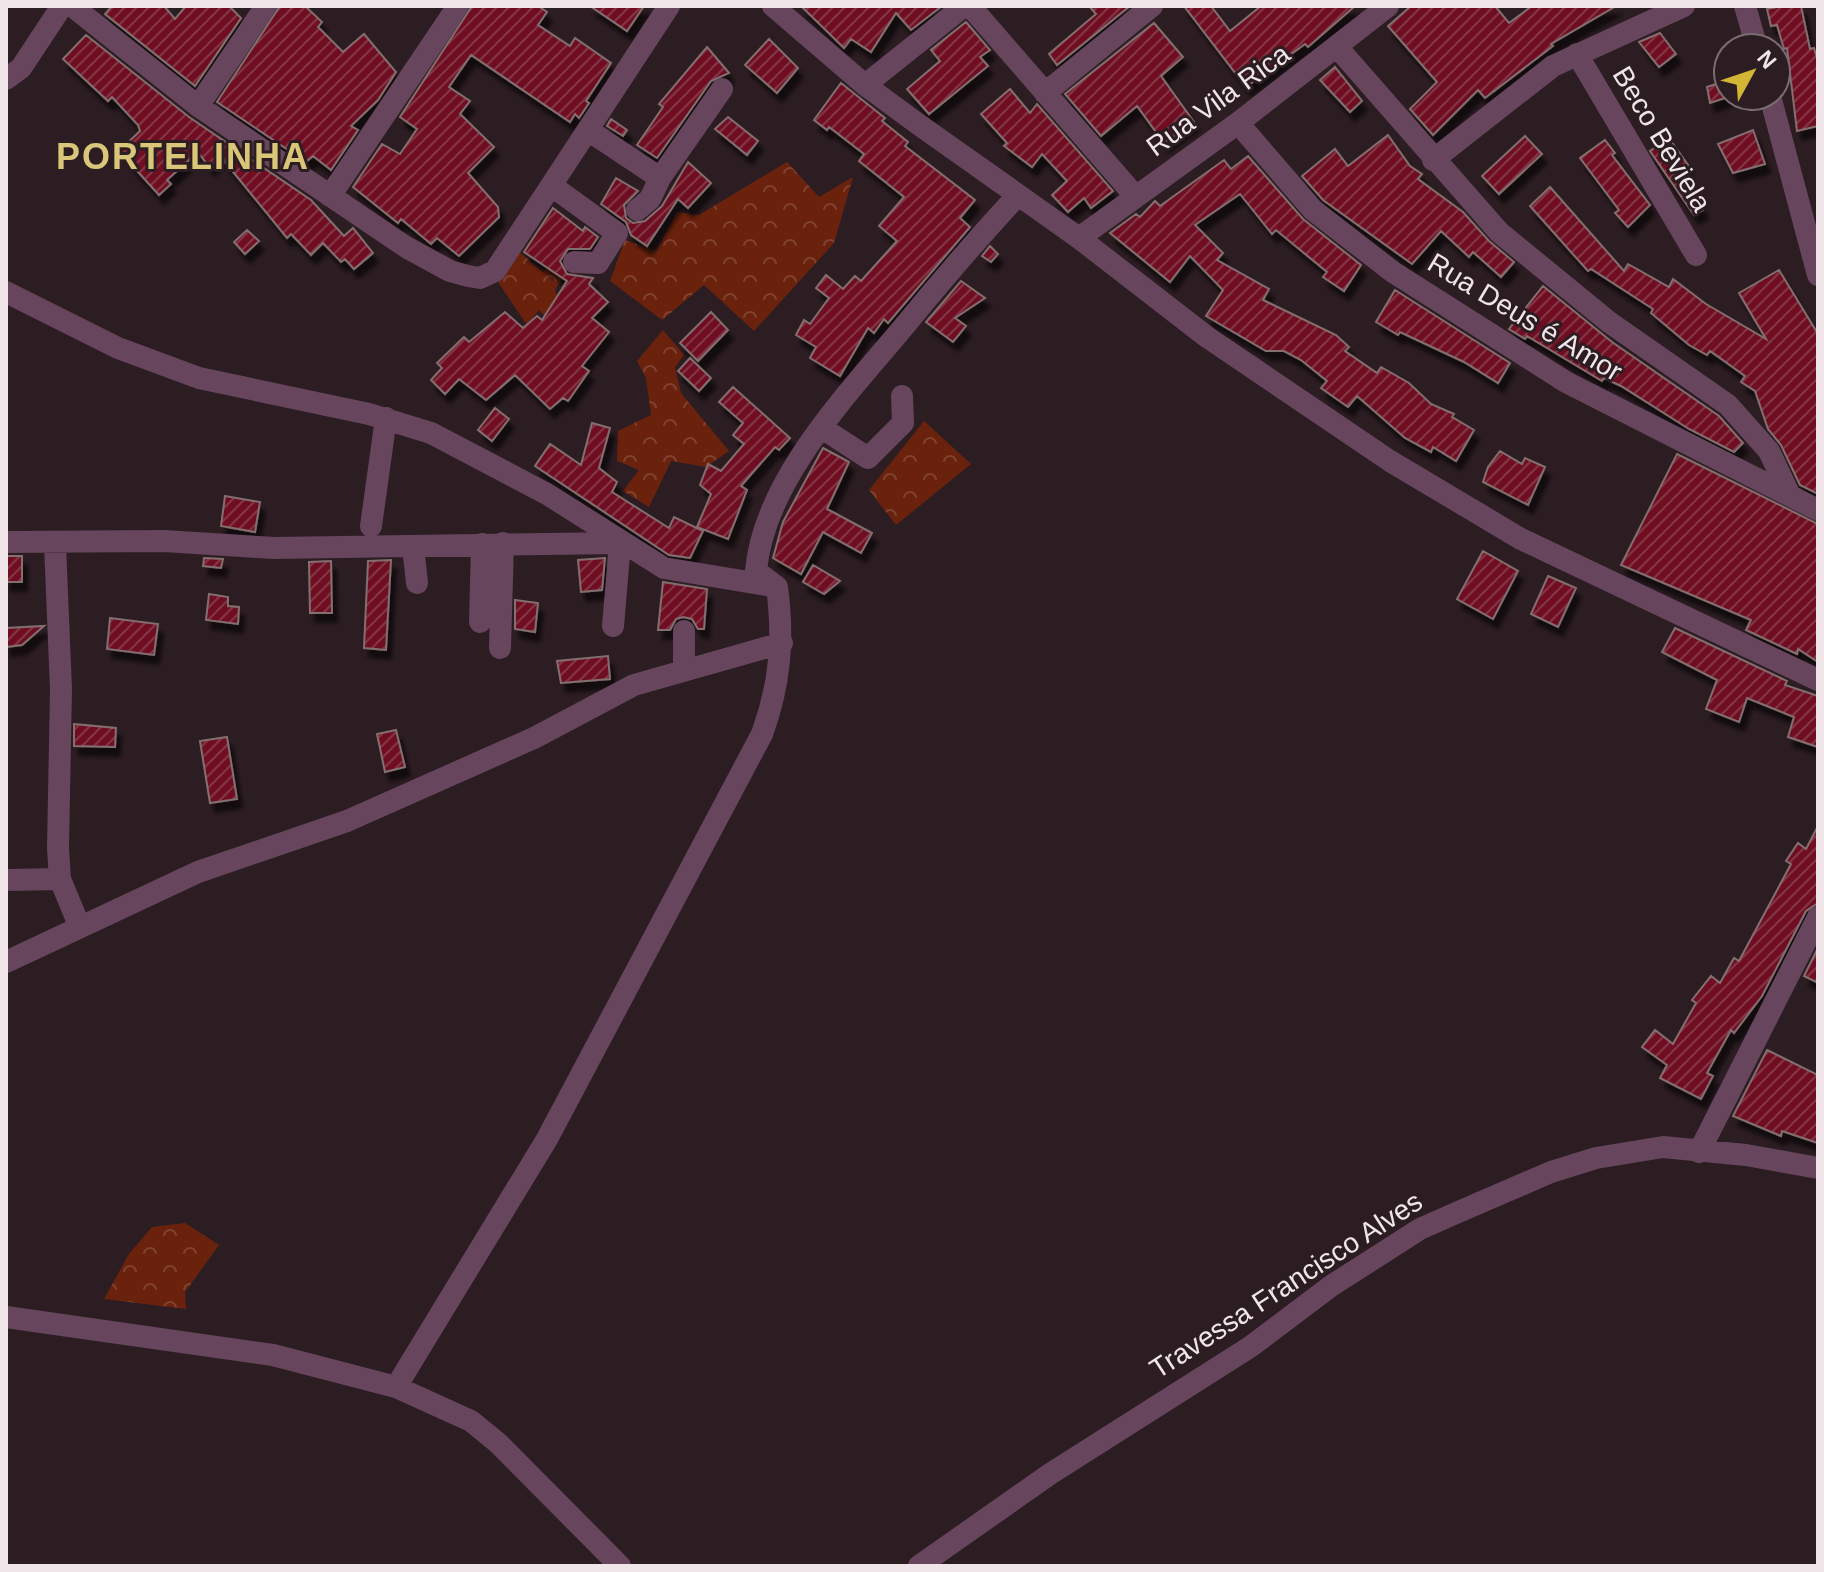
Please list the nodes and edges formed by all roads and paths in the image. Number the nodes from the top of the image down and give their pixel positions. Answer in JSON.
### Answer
{"nodes":[{"id":1,"x":62,"y":6,"type":"edge"},
{"id":2,"x":72,"y":6,"type":"edge"},
{"id":3,"x":266,"y":6,"type":"edge"},
{"id":4,"x":458,"y":6,"type":"edge"},
{"id":5,"x":669,"y":6,"type":"edge"},
{"id":6,"x":773,"y":6,"type":"edge"},
{"id":7,"x":967,"y":6,"type":"edge"},
{"id":8,"x":1152,"y":6,"type":"edge"},
{"id":9,"x":1388,"y":6,"type":"edge"},
{"id":10,"x":1684,"y":6,"type":"edge"},
{"id":11,"x":1745,"y":6,"type":"edge"},
{"id":12,"x":1752,"y":32,"type":"edge"},
{"id":13,"x":1338,"y":48,"type":"junction"},
{"id":14,"x":1577,"y":54,"type":"junction"},
{"id":15,"x":6,"y":79,"type":"edge"},
{"id":16,"x":865,"y":85,"type":"junction"},
{"id":17,"x":722,"y":89,"type":"dead end"},
{"id":18,"x":1045,"y":93,"type":"junction"},
{"id":19,"x":198,"y":106,"type":"junction"},
{"id":20,"x":1774,"y":112,"type":"edge"},
{"id":21,"x":1238,"y":123,"type":"junction"},
{"id":22,"x":588,"y":130,"type":"junction"},
{"id":23,"x":1433,"y":160,"type":"junction"},
{"id":24,"x":660,"y":178,"type":"junction"},
{"id":25,"x":552,"y":186,"type":"junction"},
{"id":26,"x":1018,"y":195,"type":"junction"},
{"id":27,"x":330,"y":196,"type":"junction"},
{"id":28,"x":1136,"y":197,"type":"junction"},
{"id":29,"x":637,"y":210,"type":"dead end"},
{"id":30,"x":1079,"y":238,"type":"junction"},
{"id":31,"x":1696,"y":255,"type":"dead end"},
{"id":32,"x":574,"y":262,"type":"dead end"},
{"id":33,"x":1818,"y":275,"type":"edge"},
{"id":34,"x":6,"y":292,"type":"edge"},
{"id":35,"x":902,"y":396,"type":"dead end"},
{"id":36,"x":386,"y":418,"type":"junction"},
{"id":37,"x":822,"y":428,"type":"junction"},
{"id":38,"x":1790,"y":496,"type":"junction"},
{"id":39,"x":1818,"y":510,"type":"edge"},
{"id":40,"x":371,"y":526,"type":"dead end"},
{"id":41,"x":6,"y":542,"type":"edge"},
{"id":42,"x":492,"y":543,"type":"junction"},
{"id":43,"x":620,"y":543,"type":"junction"},
{"id":44,"x":55,"y":544,"type":"junction"},
{"id":45,"x":413,"y":546,"type":"junction"},
{"id":46,"x":417,"y":583,"type":"dead end"},
{"id":47,"x":777,"y":587,"type":"junction"},
{"id":48,"x":480,"y":622,"type":"dead end"},
{"id":49,"x":613,"y":626,"type":"dead end"},
{"id":50,"x":684,"y":631,"type":"dead end"},
{"id":51,"x":782,"y":643,"type":"junction"},
{"id":52,"x":500,"y":648,"type":"dead end"},
{"id":53,"x":684,"y":669,"type":"junction"},
{"id":54,"x":1818,"y":680,"type":"edge"},
{"id":55,"x":60,"y":879,"type":"junction"},
{"id":56,"x":6,"y":880,"type":"edge"},
{"id":57,"x":1818,"y":917,"type":"edge"},
{"id":58,"x":79,"y":925,"type":"junction"},
{"id":59,"x":6,"y":962,"type":"edge"},
{"id":60,"x":1699,"y":1152,"type":"junction"},
{"id":61,"x":1818,"y":1168,"type":"edge"},
{"id":62,"x":6,"y":1317,"type":"edge"},
{"id":63,"x":396,"y":1387,"type":"junction"},
{"id":64,"x":620,"y":1566,"type":"edge"},
{"id":65,"x":919,"y":1566,"type":"edge"}],
"edges":[{"from":1,"to":15,"type":"street"},
{"from":2,"to":19,"type":"street"},
{"from":3,"to":19,"type":"street"},
{"from":4,"to":27,"type":"street"},
{"from":5,"to":22,"type":"street"},
{"from":6,"to":16,"type":"street"},
{"from":7,"to":16,"type":"street"},
{"from":7,"to":18,"type":"street"},
{"from":8,"to":18,"type":"street"},
{"from":9,"to":13,"type":"street","name":"Rua Vila Rica"},
{"from":10,"to":14,"type":"street"},
{"from":11,"to":12,"type":"street"},
{"from":13,"to":21,"type":"street","name":"Rua Vila Rica"},
{"from":13,"to":23,"type":"street"},
{"from":14,"to":23,"type":"street"},
{"from":14,"to":31,"type":"street","name":"Beco Beviela"},
{"from":16,"to":26,"type":"street"},
{"from":17,"to":24,"type":"street"},
{"from":18,"to":28,"type":"street"},
{"from":19,"to":27,"type":"street"},
{"from":20,"to":33,"type":"street"},
{"from":21,"to":28,"type":"street","name":"Rua Vila Rica"},
{"from":21,"to":38,"type":"street","name":"Rua Deus é Amor"},
{"from":22,"to":24,"type":"street"},
{"from":22,"to":25,"type":"street"},
{"from":23,"to":38,"type":"street"},
{"from":24,"to":29,"type":"street"},
{"from":25,"to":27,"type":"street"},
{"from":25,"to":32,"type":"street"},
{"from":26,"to":30,"type":"street"},
{"from":26,"to":37,"type":"street"},
{"from":28,"to":30,"type":"street","name":"Rua Vila Rica"},
{"from":30,"to":54,"type":"street"},
{"from":34,"to":36,"type":"street"},
{"from":35,"to":37,"type":"street"},
{"from":36,"to":40,"type":"street"},
{"from":36,"to":43,"type":"street"},
{"from":37,"to":47,"type":"street"},
{"from":38,"to":39,"type":"street","name":"Rua Deus é Amor"},
{"from":41,"to":44,"type":"street"},
{"from":42,"to":43,"type":"street"},
{"from":42,"to":45,"type":"street"},
{"from":42,"to":48,"type":"street"},
{"from":42,"to":52,"type":"street"},
{"from":43,"to":47,"type":"street"},
{"from":43,"to":49,"type":"street"},
{"from":44,"to":45,"type":"street"},
{"from":44,"to":55,"type":"street"},
{"from":45,"to":46,"type":"street"},
{"from":47,"to":51,"type":"street"},
{"from":50,"to":53,"type":"street"},
{"from":51,"to":53,"type":"street"},
{"from":51,"to":63,"type":"street"},
{"from":53,"to":58,"type":"street"},
{"from":55,"to":56,"type":"street"},
{"from":55,"to":58,"type":"street"},
{"from":57,"to":60,"type":"street"},
{"from":58,"to":59,"type":"street"},
{"from":60,"to":61,"type":"street","name":"Travessa Francisco Alves"},
{"from":60,"to":65,"type":"street","name":"Travessa Francisco Alves"},
{"from":62,"to":63,"type":"street"},
{"from":63,"to":64,"type":"street"}]}
